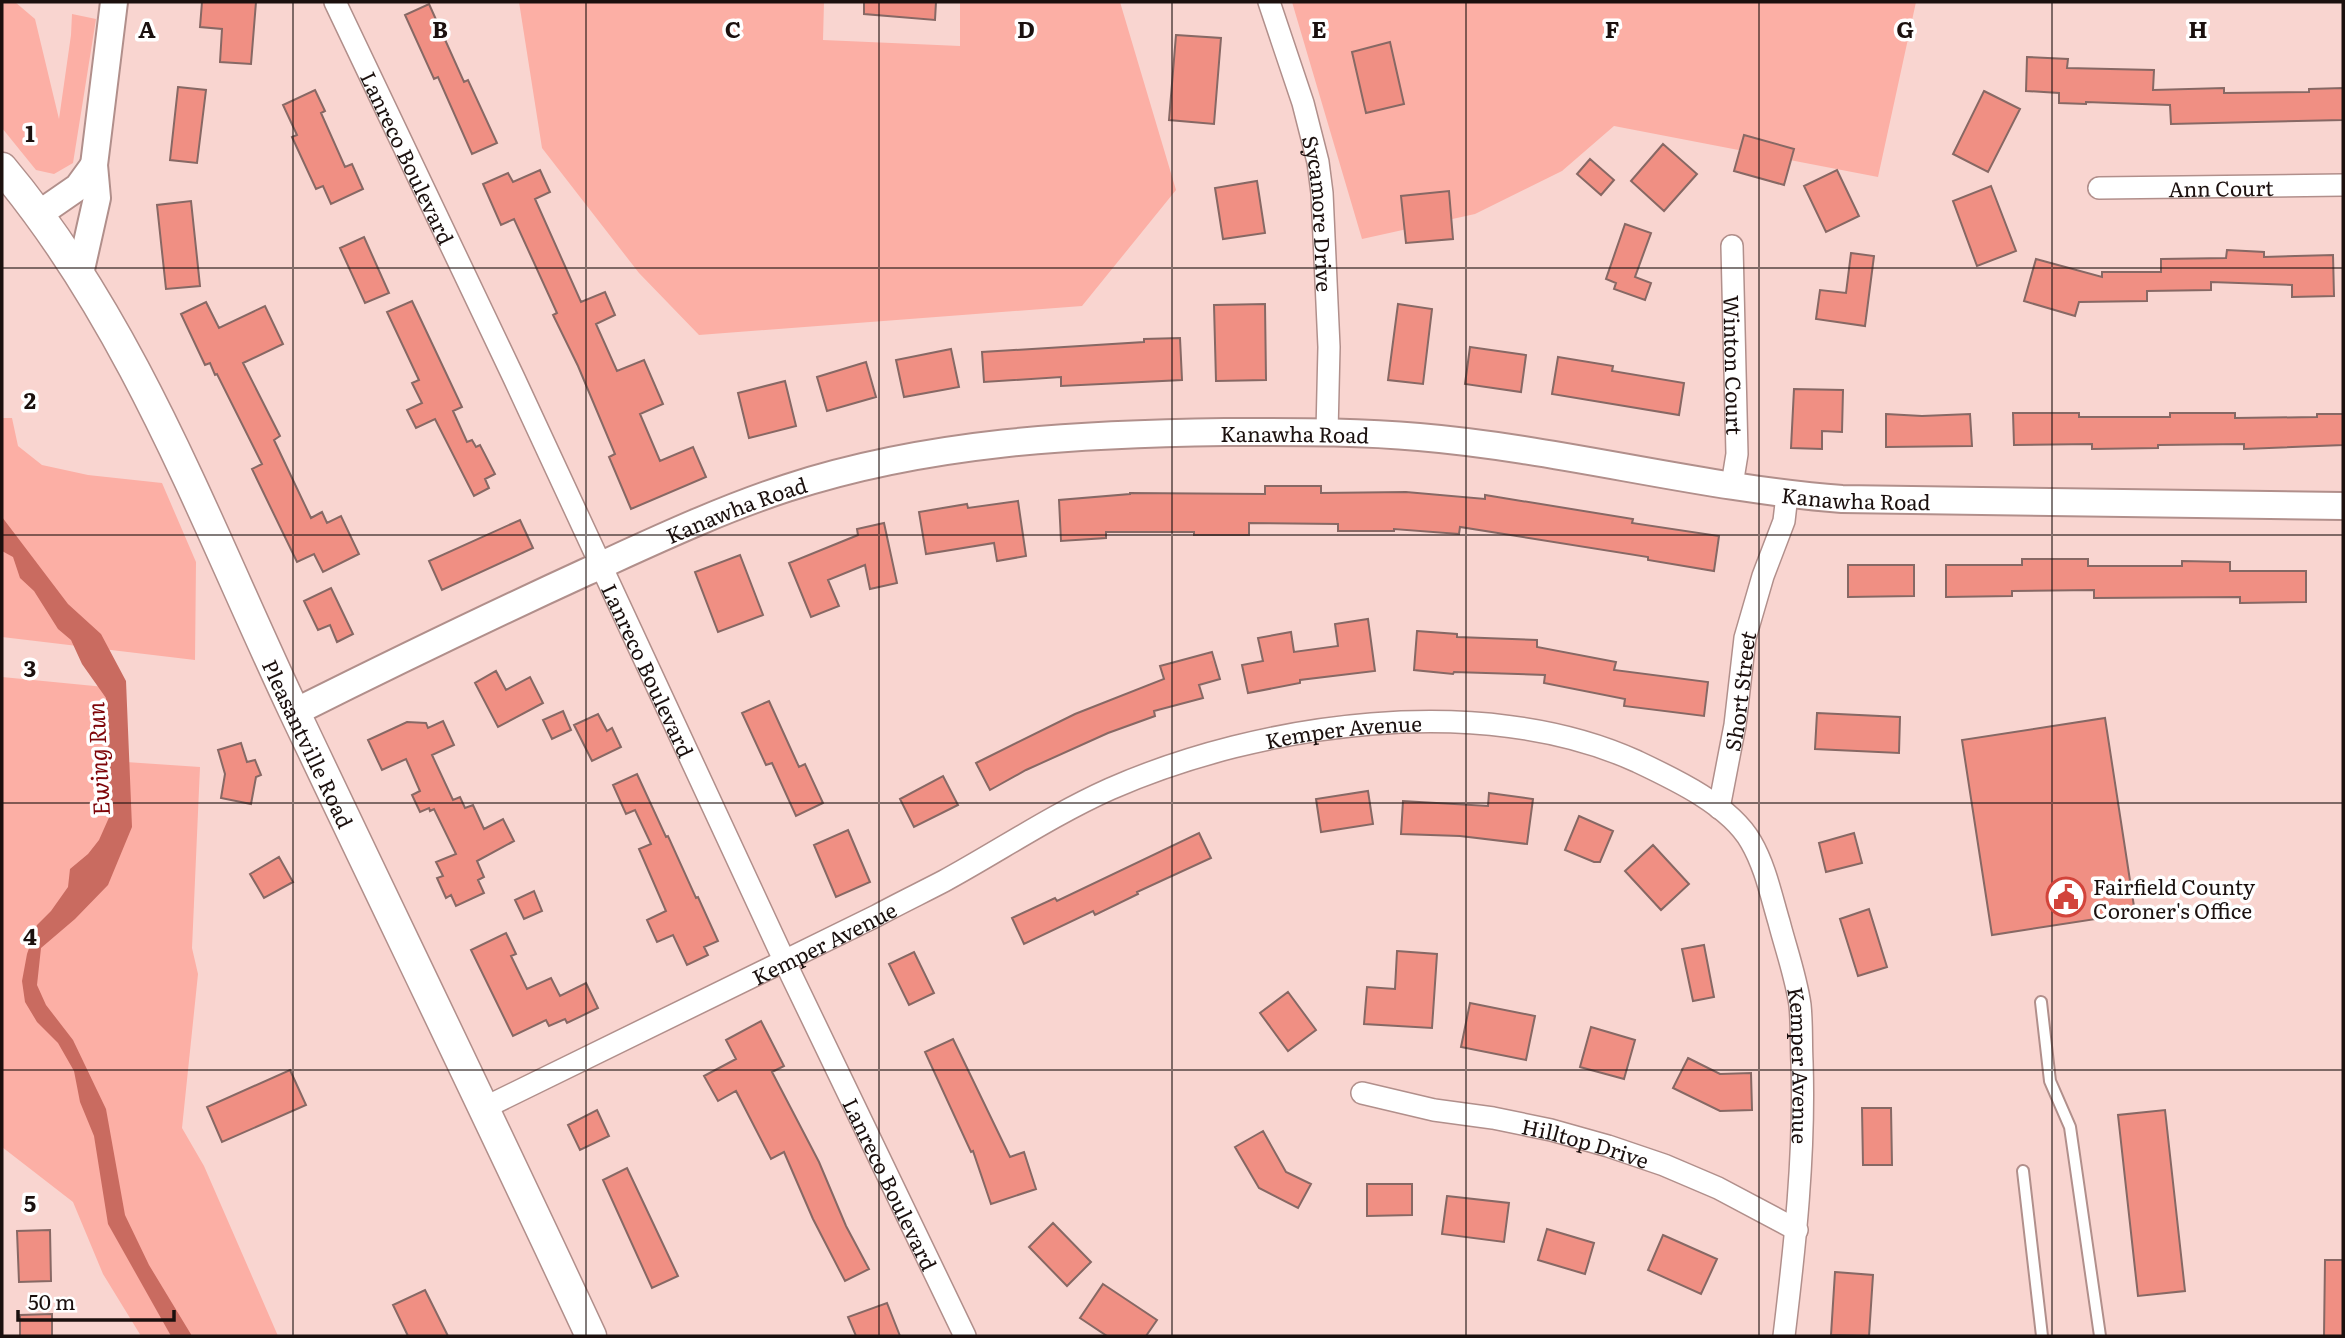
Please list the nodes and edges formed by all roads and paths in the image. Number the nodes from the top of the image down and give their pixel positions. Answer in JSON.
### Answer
{"nodes":[{"id":1,"x":114,"y":2,"type":"edge"},
{"id":2,"x":335,"y":2,"type":"edge"},
{"id":3,"x":1269,"y":2,"type":"edge"},
{"id":4,"x":94,"y":165,"type":"junction"},
{"id":5,"x":2,"y":168,"type":"edge"},
{"id":6,"x":2343,"y":185,"type":"edge"},
{"id":7,"x":2099,"y":188,"type":"dead end"},
{"id":8,"x":39,"y":214,"type":"junction"},
{"id":9,"x":1731,"y":246,"type":"dead end"},
{"id":10,"x":80,"y":274,"type":"junction"},
{"id":11,"x":1328,"y":432,"type":"junction"},
{"id":12,"x":1732,"y":485,"type":"junction"},
{"id":13,"x":1787,"y":495,"type":"junction"},
{"id":14,"x":2343,"y":506,"type":"edge"},
{"id":15,"x":601,"y":565,"type":"junction"},
{"id":16,"x":295,"y":712,"type":"junction"},
{"id":17,"x":1719,"y":808,"type":"junction"},
{"id":18,"x":785,"y":962,"type":"junction"},
{"id":19,"x":2041,"y":1002,"type":"dead end"},
{"id":20,"x":1362,"y":1093,"type":"dead end"},
{"id":21,"x":484,"y":1108,"type":"junction"},
{"id":22,"x":2023,"y":1171,"type":"dead end"},
{"id":23,"x":1797,"y":1230,"type":"junction"},
{"id":24,"x":591,"y":1336,"type":"edge"},
{"id":25,"x":965,"y":1336,"type":"edge"},
{"id":26,"x":1784,"y":1336,"type":"edge"},
{"id":27,"x":2042,"y":1336,"type":"edge"},
{"id":28,"x":2100,"y":1336,"type":"edge"}],
"edges":[{"from":1,"to":4,"type":"street"},
{"from":2,"to":15,"type":"street","name":"Lanreco Boulevard"},
{"from":3,"to":11,"type":"street","name":"Sycamore Drive"},
{"from":4,"to":8,"type":"street"},
{"from":4,"to":10,"type":"street"},
{"from":5,"to":8,"type":"main road","name":"Pleasantville Road"},
{"from":6,"to":7,"type":"street","name":"Ann Court"},
{"from":8,"to":10,"type":"main road","name":"Pleasantville Road"},
{"from":9,"to":12,"type":"street","name":"Winton Court"},
{"from":10,"to":16,"type":"main road","name":"Pleasantville Road"},
{"from":11,"to":12,"type":"street","name":"Kanawha Road"},
{"from":11,"to":15,"type":"street","name":"Kanawha Road"},
{"from":12,"to":13,"type":"street","name":"Kanawha Road"},
{"from":13,"to":14,"type":"street","name":"Kanawha Road"},
{"from":13,"to":17,"type":"street","name":"Short Street"},
{"from":15,"to":16,"type":"street","name":"Kanawha Road"},
{"from":15,"to":18,"type":"street","name":"Lanreco Boulevard"},
{"from":16,"to":21,"type":"main road","name":"Pleasantville Road"},
{"from":17,"to":18,"type":"street","name":"Kemper Avenue"},
{"from":17,"to":23,"type":"street","name":"Kemper Avenue"},
{"from":18,"to":21,"type":"street","name":"Kemper Avenue"},
{"from":18,"to":25,"type":"street","name":"Lanreco Boulevard"},
{"from":19,"to":28,"type":"lane"},
{"from":20,"to":23,"type":"street","name":"Hilltop Drive"},
{"from":21,"to":24,"type":"main road","name":"Pleasantville Road"},
{"from":22,"to":27,"type":"lane"},
{"from":23,"to":26,"type":"street","name":"Kemper Avenue"}]}
